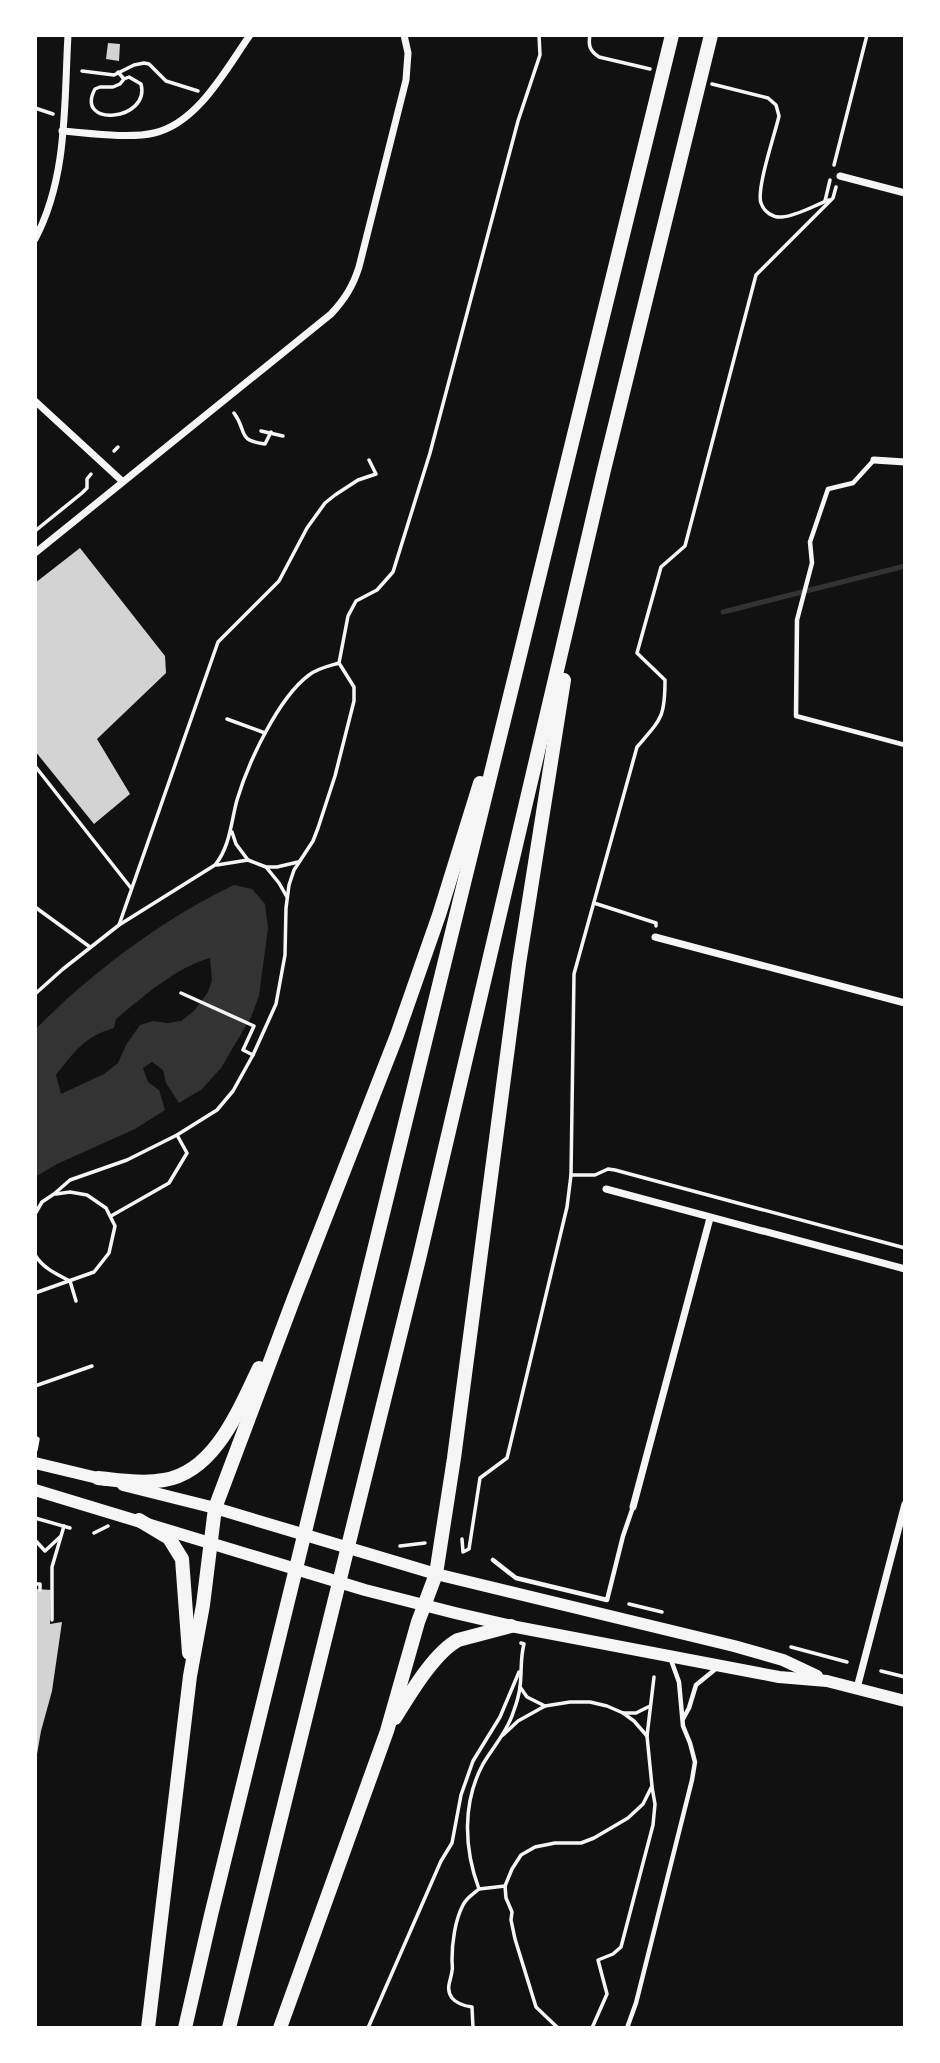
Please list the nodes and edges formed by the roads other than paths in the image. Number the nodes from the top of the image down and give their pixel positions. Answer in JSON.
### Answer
{"nodes":[{"id":1,"x":68,"y":35,"type":"edge"},
{"id":2,"x":250,"y":35,"type":"edge"},
{"id":3,"x":404,"y":35,"type":"edge"},
{"id":4,"x":672,"y":35,"type":"edge"},
{"id":5,"x":710,"y":35,"type":"edge"},
{"id":6,"x":62,"y":131,"type":"junction"},
{"id":7,"x":840,"y":176,"type":"dead end"},
{"id":8,"x":905,"y":193,"type":"edge"},
{"id":9,"x":35,"y":239,"type":"edge"},
{"id":10,"x":35,"y":401,"type":"edge"},
{"id":11,"x":874,"y":460,"type":"joint"},
{"id":12,"x":905,"y":462,"type":"edge"},
{"id":13,"x":122,"y":481,"type":"junction"},
{"id":14,"x":35,"y":553,"type":"edge"},
{"id":15,"x":581,"y":568,"type":"junction"},
{"id":16,"x":520,"y":655,"type":"junction"},
{"id":17,"x":905,"y":745,"type":"edge"},
{"id":18,"x":656,"y":937,"type":"road end"},
{"id":19,"x":905,"y":1003,"type":"edge"},
{"id":20,"x":606,"y":1188,"type":"dead end"},
{"id":21,"x":710,"y":1218,"type":"junction"},
{"id":22,"x":905,"y":1269,"type":"edge"},
{"id":23,"x":294,"y":1298,"type":"junction"},
{"id":24,"x":35,"y":1463,"type":"edge"},
{"id":25,"x":98,"y":1478,"type":"junction"},
{"id":26,"x":35,"y":1490,"type":"edge"},
{"id":27,"x":905,"y":1504,"type":"edge"},
{"id":28,"x":633,"y":1507,"type":"joint"},
{"id":29,"x":215,"y":1508,"type":"junction"},
{"id":30,"x":139,"y":1520,"type":"junction"},
{"id":31,"x":211,"y":1542,"type":"junction"},
{"id":32,"x":493,"y":1560,"type":"dead end"},
{"id":33,"x":436,"y":1574,"type":"junction"},
{"id":34,"x":424,"y":1605,"type":"junction"},
{"id":35,"x":511,"y":1626,"type":"junction"},
{"id":36,"x":670,"y":1655,"type":"junction"},
{"id":37,"x":720,"y":1665,"type":"junction"},
{"id":38,"x":190,"y":1676,"type":"junction"},
{"id":39,"x":827,"y":1681,"type":"junction"},
{"id":40,"x":857,"y":1688,"type":"junction"},
{"id":41,"x":905,"y":1701,"type":"edge"},
{"id":42,"x":682,"y":1720,"type":"junction"},
{"id":43,"x":387,"y":1731,"type":"junction"},
{"id":44,"x":148,"y":2028,"type":"edge"},
{"id":45,"x":186,"y":2028,"type":"edge"},
{"id":46,"x":229,"y":2028,"type":"edge"},
{"id":47,"x":280,"y":2028,"type":"edge"},
{"id":48,"x":627,"y":2028,"type":"edge"}],
"edges":[{"from":1,"to":6,"type":"street"},
{"from":2,"to":6,"type":"street"},
{"from":3,"to":13,"type":"street"},
{"from":4,"to":16,"type":"highway"},
{"from":5,"to":15,"type":"highway"},
{"from":6,"to":9,"type":"street"},
{"from":7,"to":8,"type":"street"},
{"from":10,"to":13,"type":"street"},
{"from":11,"to":12,"type":"street"},
{"from":11,"to":17,"type":"lane"},
{"from":13,"to":14,"type":"street"},
{"from":15,"to":33,"type":"highway"},
{"from":15,"to":46,"type":"highway"},
{"from":16,"to":23,"type":"highway"},
{"from":16,"to":45,"type":"highway"},
{"from":18,"to":19,"type":"street"},
{"from":20,"to":21,"type":"street"},
{"from":21,"to":22,"type":"street"},
{"from":21,"to":28,"type":"street"},
{"from":23,"to":25,"type":"highway"},
{"from":23,"to":29,"type":"highway"},
{"from":24,"to":25,"type":"main road"},
{"from":25,"to":29,"type":"main road"},
{"from":26,"to":30,"type":"main road"},
{"from":27,"to":40,"type":"street"},
{"from":28,"to":32,"type":"lane"},
{"from":29,"to":31,"type":"highway"},
{"from":29,"to":33,"type":"main road"},
{"from":30,"to":31,"type":"main road"},
{"from":30,"to":38,"type":"highway"},
{"from":31,"to":34,"type":"main road"},
{"from":31,"to":38,"type":"highway"},
{"from":33,"to":34,"type":"highway"},
{"from":33,"to":39,"type":"main road"},
{"from":34,"to":35,"type":"main road"},
{"from":34,"to":43,"type":"highway"},
{"from":35,"to":36,"type":"main road"},
{"from":35,"to":43,"type":"highway"},
{"from":36,"to":37,"type":"main road"},
{"from":36,"to":42,"type":"lane"},
{"from":37,"to":39,"type":"main road"},
{"from":37,"to":42,"type":"lane"},
{"from":38,"to":44,"type":"highway"},
{"from":39,"to":40,"type":"main road"},
{"from":40,"to":41,"type":"main road"},
{"from":42,"to":48,"type":"lane"},
{"from":43,"to":47,"type":"highway"}]}
